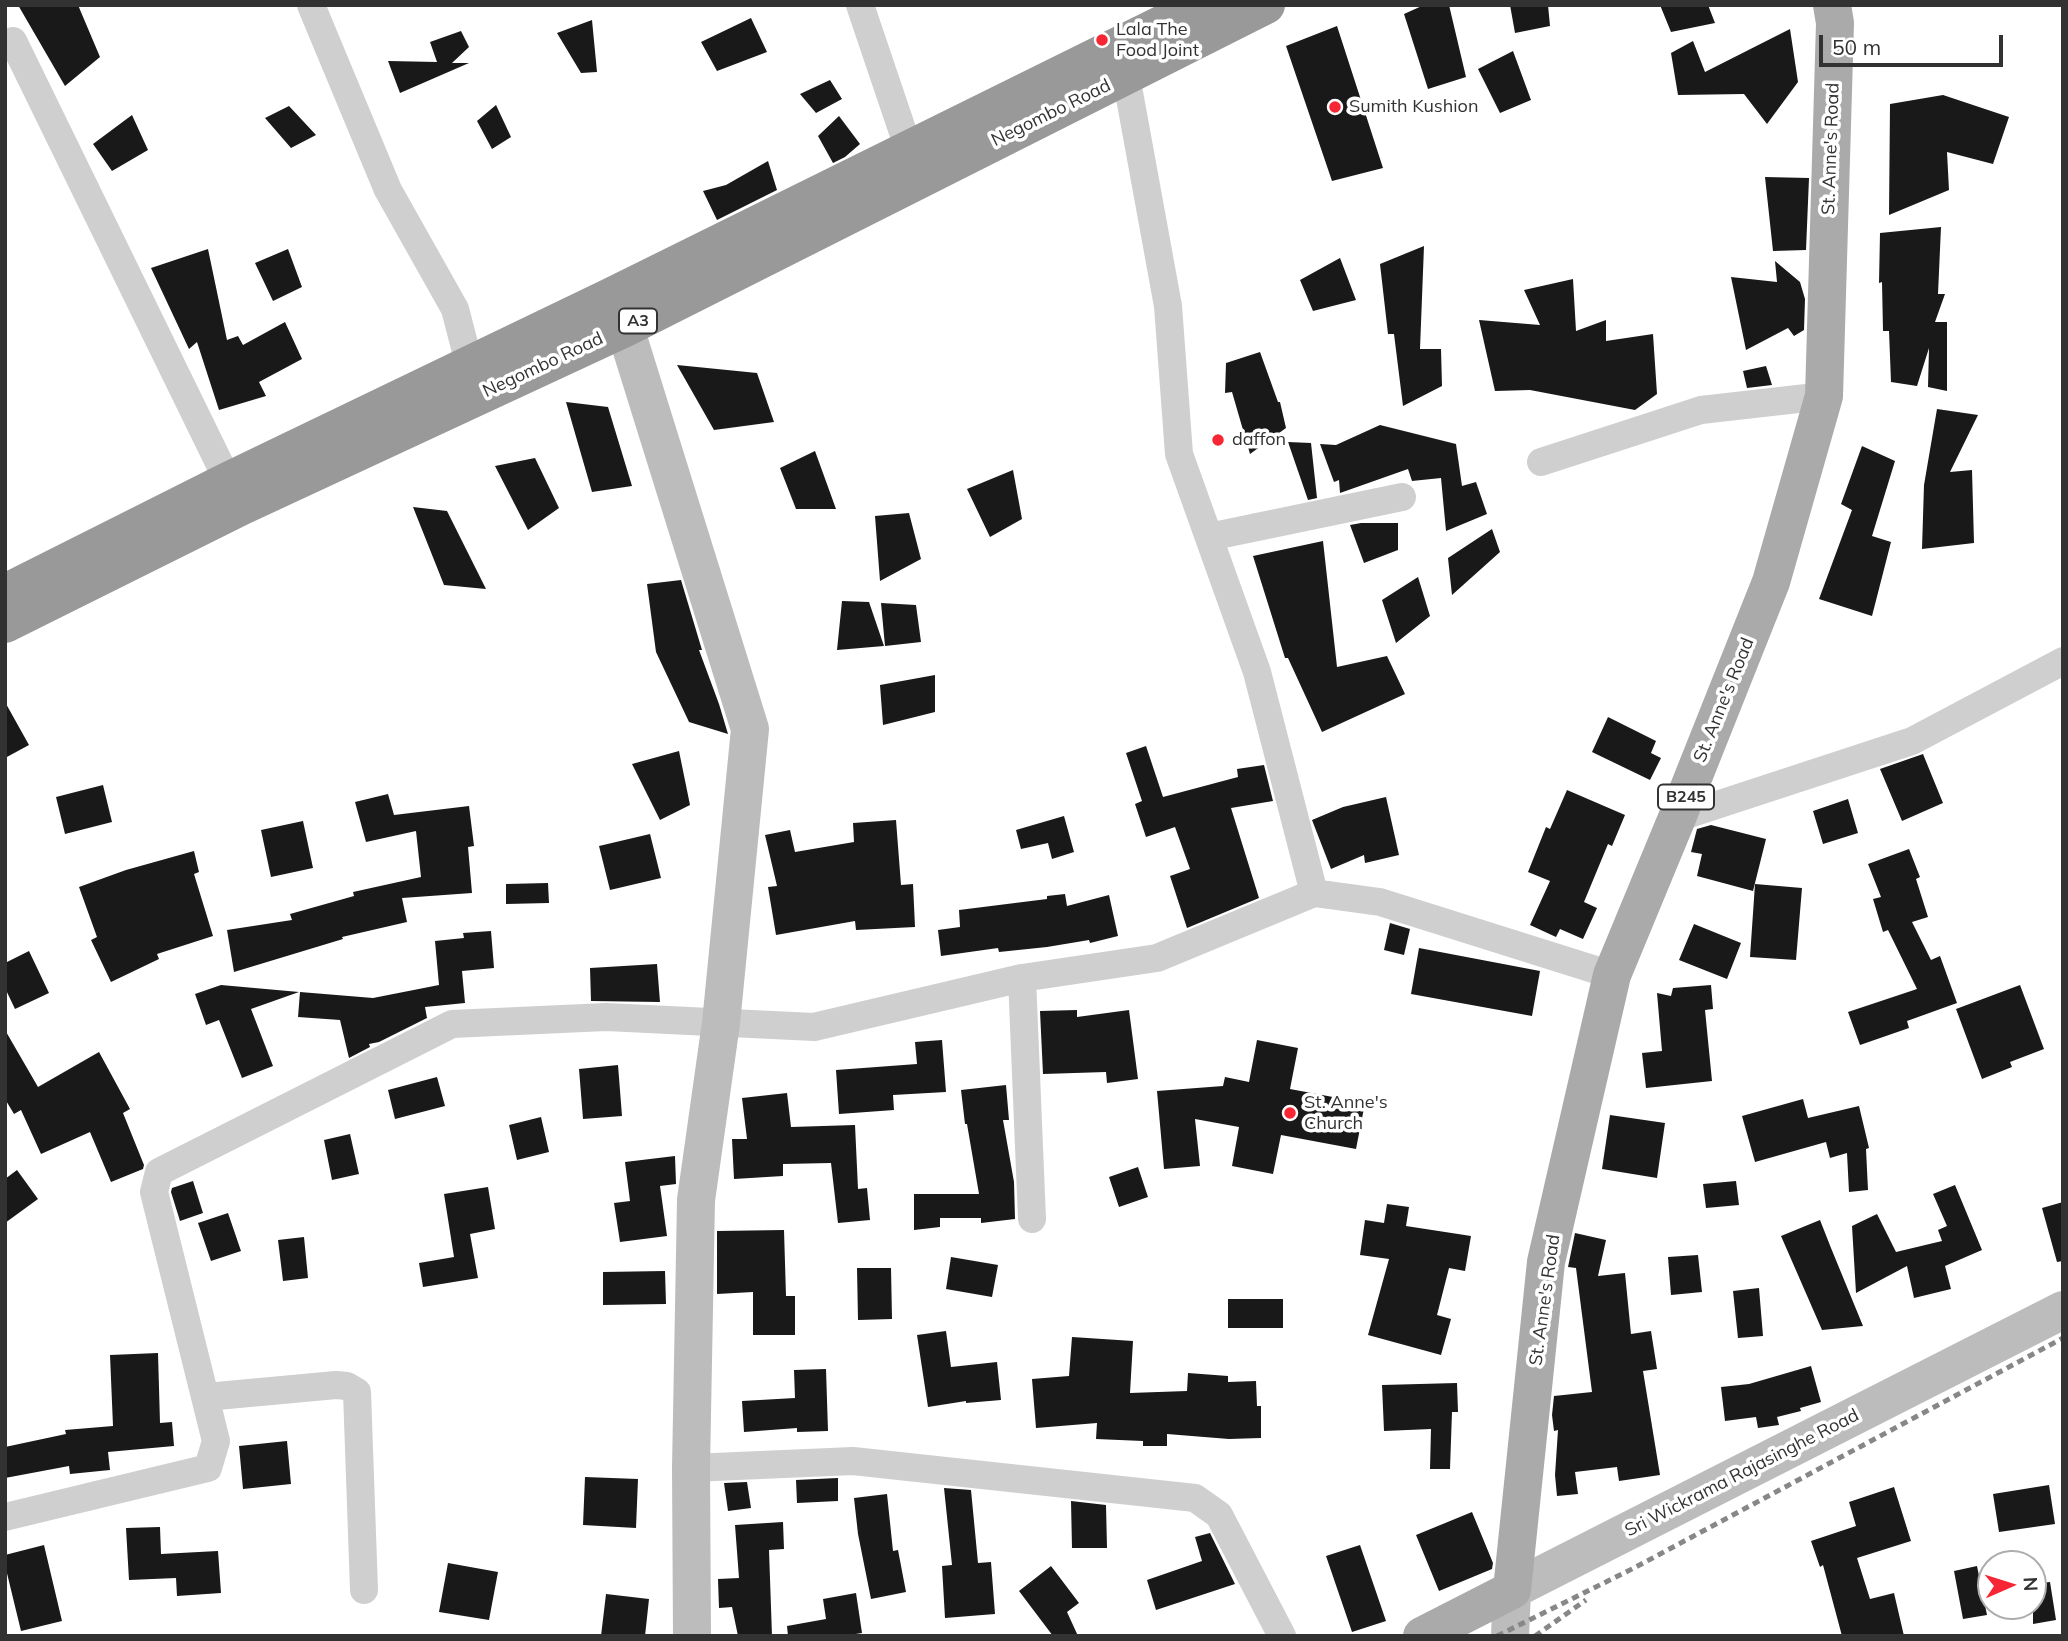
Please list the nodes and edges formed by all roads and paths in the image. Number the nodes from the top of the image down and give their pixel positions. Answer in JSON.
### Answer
{"nodes":[{"id":1,"x":311,"y":5,"type":"edge"},
{"id":2,"x":860,"y":5,"type":"edge"},
{"id":3,"x":1201,"y":5,"type":"edge"},
{"id":4,"x":1266,"y":5,"type":"edge"},
{"id":5,"x":1832,"y":5,"type":"edge"},
{"id":6,"x":13,"y":41,"type":"dead end"},
{"id":7,"x":1121,"y":62,"type":"junction"},
{"id":8,"x":909,"y":150,"type":"junction"},
{"id":9,"x":617,"y":313,"type":"junction"},
{"id":10,"x":469,"y":363,"type":"junction"},
{"id":11,"x":1824,"y":396,"type":"junction"},
{"id":12,"x":1541,"y":462,"type":"dead end"},
{"id":13,"x":228,"y":481,"type":"junction"},
{"id":14,"x":1402,"y":496,"type":"dead end"},
{"id":15,"x":1209,"y":537,"type":"junction"},
{"id":16,"x":5,"y":593,"type":"edge"},
{"id":17,"x":5,"y":624,"type":"edge"},
{"id":18,"x":2063,"y":661,"type":"edge"},
{"id":19,"x":1677,"y":818,"type":"junction"},
{"id":20,"x":1314,"y":893,"type":"junction"},
{"id":21,"x":1612,"y":975,"type":"junction"},
{"id":22,"x":1022,"y":978,"type":"junction"},
{"id":23,"x":721,"y":1023,"type":"junction"},
{"id":24,"x":1032,"y":1219,"type":"dead end"},
{"id":25,"x":2063,"y":1310,"type":"edge"},
{"id":26,"x":206,"y":1397,"type":"junction"},
{"id":27,"x":691,"y":1468,"type":"junction"},
{"id":28,"x":5,"y":1517,"type":"edge"},
{"id":29,"x":364,"y":1590,"type":"dead end"},
{"id":30,"x":1513,"y":1590,"type":"junction"},
{"id":31,"x":692,"y":1636,"type":"edge"},
{"id":32,"x":1282,"y":1636,"type":"edge"},
{"id":33,"x":1422,"y":1636,"type":"edge"},
{"id":34,"x":1510,"y":1636,"type":"edge"}],
"edges":[{"from":1,"to":10,"type":"street"},
{"from":2,"to":8,"type":"street"},
{"from":3,"to":7,"type":"highway","name":"Negombo Road","number":"A3"},
{"from":4,"to":7,"type":"highway","name":"Negombo Road","number":"A3"},
{"from":5,"to":11,"type":"main road","name":"St. Anne's Road","number":"B245"},
{"from":6,"to":13,"type":"street"},
{"from":7,"to":8,"type":"highway","name":"Negombo Road","number":"A3"},
{"from":7,"to":9,"type":"highway","name":"Negombo Road","number":"A3"},
{"from":7,"to":15,"type":"street"},
{"from":8,"to":9,"type":"highway","name":"Negombo Road","number":"A3"},
{"from":9,"to":10,"type":"highway","name":"Negombo Road","number":"A3"},
{"from":9,"to":17,"type":"highway","name":"Negombo Road","number":"A3"},
{"from":9,"to":23,"type":"street"},
{"from":10,"to":13,"type":"highway","name":"Negombo Road","number":"A3"},
{"from":11,"to":12,"type":"street"},
{"from":11,"to":19,"type":"main road","name":"St. Anne's Road","number":"B245"},
{"from":13,"to":16,"type":"highway","name":"Negombo Road","number":"A3"},
{"from":14,"to":15,"type":"street"},
{"from":15,"to":20,"type":"street"},
{"from":18,"to":19,"type":"street"},
{"from":19,"to":21,"type":"main road","name":"St. Anne's Road","number":"B245"},
{"from":20,"to":21,"type":"street"},
{"from":20,"to":22,"type":"street"},
{"from":21,"to":30,"type":"main road","name":"St. Anne's Road","number":"B245"},
{"from":22,"to":23,"type":"street"},
{"from":22,"to":24,"type":"street"},
{"from":23,"to":26,"type":"street"},
{"from":23,"to":27,"type":"street"},
{"from":25,"to":30,"type":"street","name":"Sri Wickrama Rajasinghe Road"},
{"from":26,"to":28,"type":"street"},
{"from":26,"to":29,"type":"street"},
{"from":27,"to":31,"type":"street"},
{"from":27,"to":32,"type":"street"},
{"from":30,"to":33,"type":"main road","name":"Sri Wickrama Rajasinghe Road"},
{"from":30,"to":34,"type":"street"}]}
